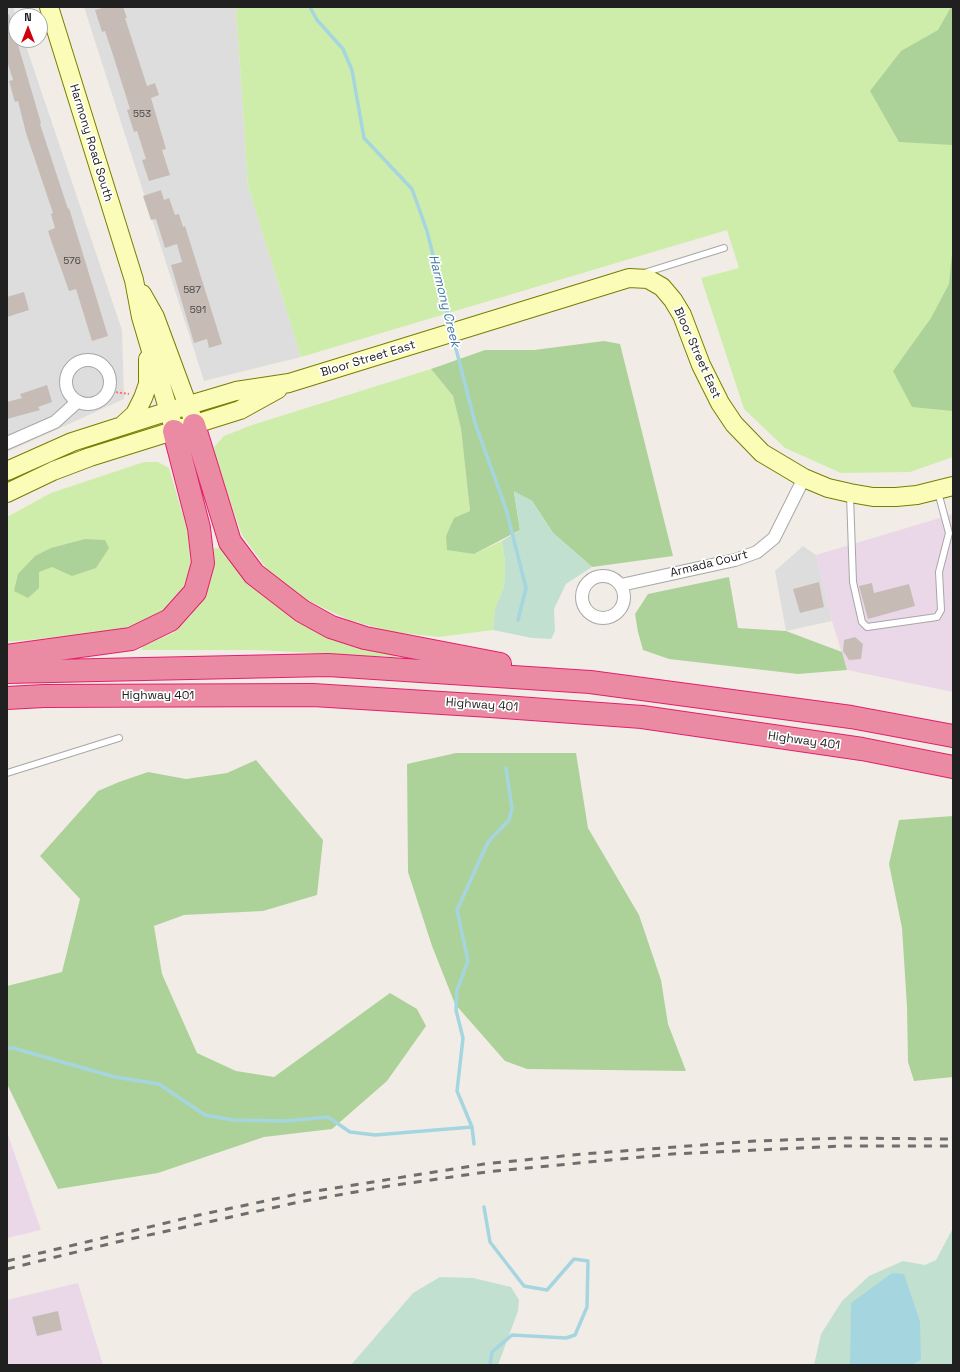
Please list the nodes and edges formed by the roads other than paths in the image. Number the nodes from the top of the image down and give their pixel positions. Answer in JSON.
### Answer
{"nodes":[{"id":1,"x":49,"y":7,"type":"edge"},
{"id":2,"x":724,"y":248,"type":"dead end"},
{"id":3,"x":629,"y":278,"type":"junction"},
{"id":4,"x":134,"y":280,"type":"junction"},
{"id":5,"x":148,"y":340,"type":"junction"},
{"id":6,"x":77,"y":402,"type":"junction"},
{"id":7,"x":181,"y":418,"type":"junction"},
{"id":8,"x":121,"y":427,"type":"junction"},
{"id":9,"x":7,"y":443,"type":"edge"},
{"id":10,"x":7,"y":471,"type":"edge"},
{"id":11,"x":804,"y":478,"type":"junction"},
{"id":12,"x":945,"y":488,"type":"edge"},
{"id":13,"x":7,"y":493,"type":"edge"},
{"id":14,"x":850,"y":494,"type":"junction"},
{"id":15,"x":621,"y":585,"type":"dead end"},
{"id":16,"x":7,"y":656,"type":"edge"},
{"id":17,"x":7,"y":672,"type":"edge"},
{"id":18,"x":590,"y":682,"type":"junction"},
{"id":19,"x":7,"y":698,"type":"edge"},
{"id":20,"x":953,"y":736,"type":"edge"},
{"id":21,"x":119,"y":738,"type":"dead end"},
{"id":22,"x":953,"y":767,"type":"edge"},
{"id":23,"x":7,"y":773,"type":"edge"}],
"edges":[{"from":1,"to":4,"type":"main road","name":"Harmony Road South"},
{"from":2,"to":3,"type":"lane"},
{"from":3,"to":7,"type":"main road","name":"Bloor Street East"},
{"from":3,"to":11,"type":"main road","name":"Bloor Street East"},
{"from":4,"to":5,"type":"main road","name":"Harmony Road South"},
{"from":4,"to":7,"type":"main road","name":"Harmony Road South"},
{"from":5,"to":7,"type":"main road","name":"Harmony Road South"},
{"from":5,"to":8,"type":"main road"},
{"from":6,"to":6,"type":"street"},
{"from":6,"to":9,"type":"street"},
{"from":7,"to":8,"type":"main road","name":"Bloor Street East"},
{"from":7,"to":13,"type":"main road","name":"Bloor Street East"},
{"from":7,"to":16,"type":"highway"},
{"from":7,"to":18,"type":"highway"},
{"from":8,"to":10,"type":"main road","name":"Bloor Street East"},
{"from":11,"to":14,"type":"main road","name":"Bloor Street East"},
{"from":11,"to":15,"type":"street","name":"Armada Court"},
{"from":12,"to":14,"type":"main road","name":"Bloor Street East"},
{"from":12,"to":14,"type":"lane"},
{"from":17,"to":18,"type":"highway"},
{"from":18,"to":20,"type":"highway"},
{"from":19,"to":22,"type":"highway","name":"Highway 401"},
{"from":21,"to":23,"type":"lane"}]}
